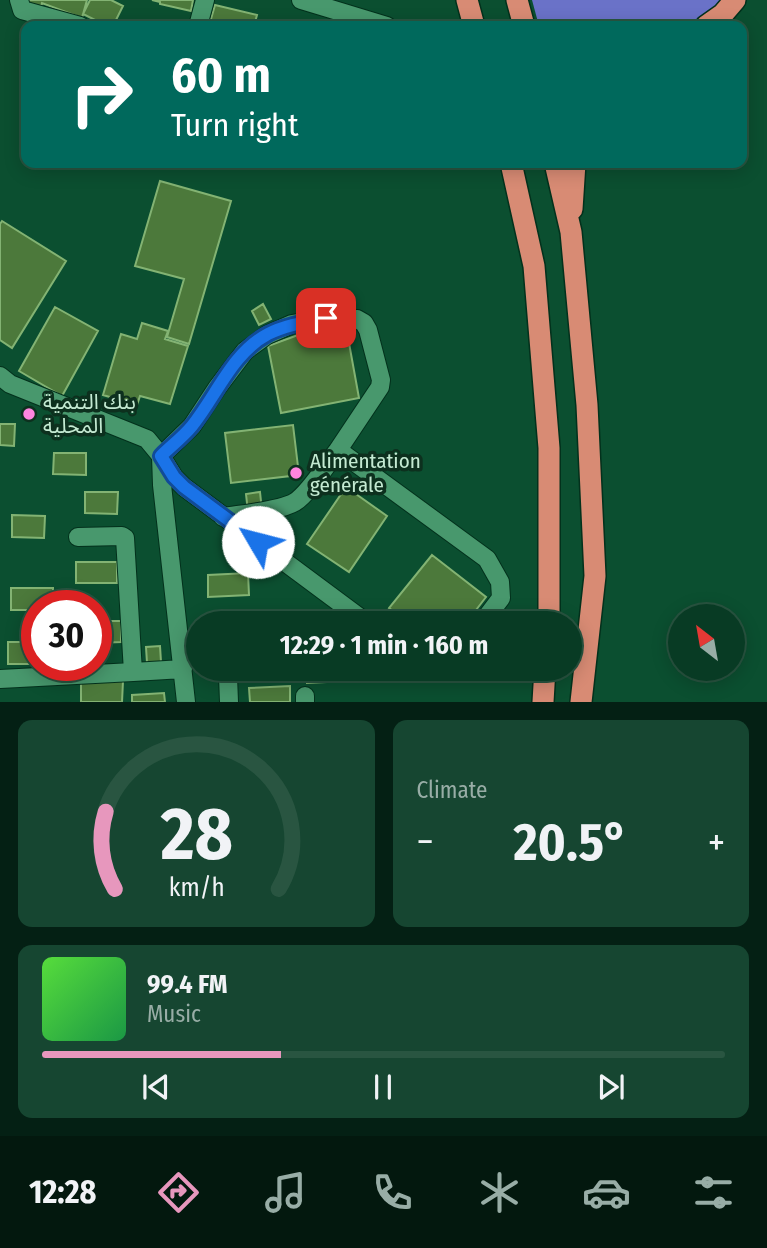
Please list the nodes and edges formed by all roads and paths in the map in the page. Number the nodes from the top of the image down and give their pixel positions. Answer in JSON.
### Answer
{"nodes":[{"id":1,"x":19,"y":0,"type":"edge"},
{"id":2,"x":205,"y":0,"type":"edge"},
{"id":3,"x":301,"y":0,"type":"edge"},
{"id":4,"x":467,"y":0,"type":"edge"},
{"id":5,"x":517,"y":0,"type":"edge"},
{"id":6,"x":735,"y":0,"type":"edge"},
{"id":7,"x":62,"y":21,"type":"edge"},
{"id":8,"x":199,"y":21,"type":"edge"},
{"id":9,"x":370,"y":21,"type":"edge"},
{"id":10,"x":473,"y":21,"type":"edge"},
{"id":11,"x":523,"y":21,"type":"edge"},
{"id":12,"x":713,"y":21,"type":"edge"},
{"id":13,"x":512,"y":168,"type":"edge"},
{"id":14,"x":556,"y":168,"type":"edge"},
{"id":15,"x":575,"y":168,"type":"edge"},
{"id":16,"x":571,"y":232,"type":"junction"},
{"id":17,"x":0,"y":376,"type":"edge"},
{"id":18,"x":338,"y":450,"type":"junction"},
{"id":19,"x":161,"y":456,"type":"junction"},
{"id":20,"x":223,"y":517,"type":"junction"},
{"id":21,"x":78,"y":537,"type":"dead end"},
{"id":22,"x":351,"y":611,"type":"edge"},
{"id":23,"x":491,"y":611,"type":"edge"},
{"id":24,"x":549,"y":611,"type":"edge"},
{"id":25,"x":183,"y":669,"type":"junction"},
{"id":26,"x":133,"y":672,"type":"junction"},
{"id":27,"x":0,"y":679,"type":"edge"},
{"id":28,"x":228,"y":681,"type":"edge"},
{"id":29,"x":544,"y":681,"type":"edge"},
{"id":30,"x":186,"y":702,"type":"edge"},
{"id":31,"x":229,"y":702,"type":"edge"},
{"id":32,"x":543,"y":702,"type":"edge"},
{"id":33,"x":582,"y":702,"type":"edge"}],
"edges":[{"from":1,"to":7,"type":"street"},
{"from":2,"to":8,"type":"street"},
{"from":3,"to":9,"type":"street"},
{"from":4,"to":10,"type":"highway"},
{"from":5,"to":11,"type":"highway"},
{"from":6,"to":12,"type":"highway"},
{"from":13,"to":24,"type":"highway"},
{"from":14,"to":16,"type":"highway"},
{"from":15,"to":16,"type":"highway"},
{"from":16,"to":33,"type":"highway"},
{"from":17,"to":19,"type":"street"},
{"from":18,"to":19,"type":"street"},
{"from":18,"to":20,"type":"street"},
{"from":18,"to":23,"type":"street"},
{"from":19,"to":20,"type":"street"},
{"from":19,"to":25,"type":"street"},
{"from":20,"to":22,"type":"street"},
{"from":21,"to":26,"type":"street"},
{"from":25,"to":26,"type":"street"},
{"from":25,"to":30,"type":"street"},
{"from":26,"to":27,"type":"street"},
{"from":28,"to":31,"type":"street"},
{"from":29,"to":32,"type":"highway"}]}
